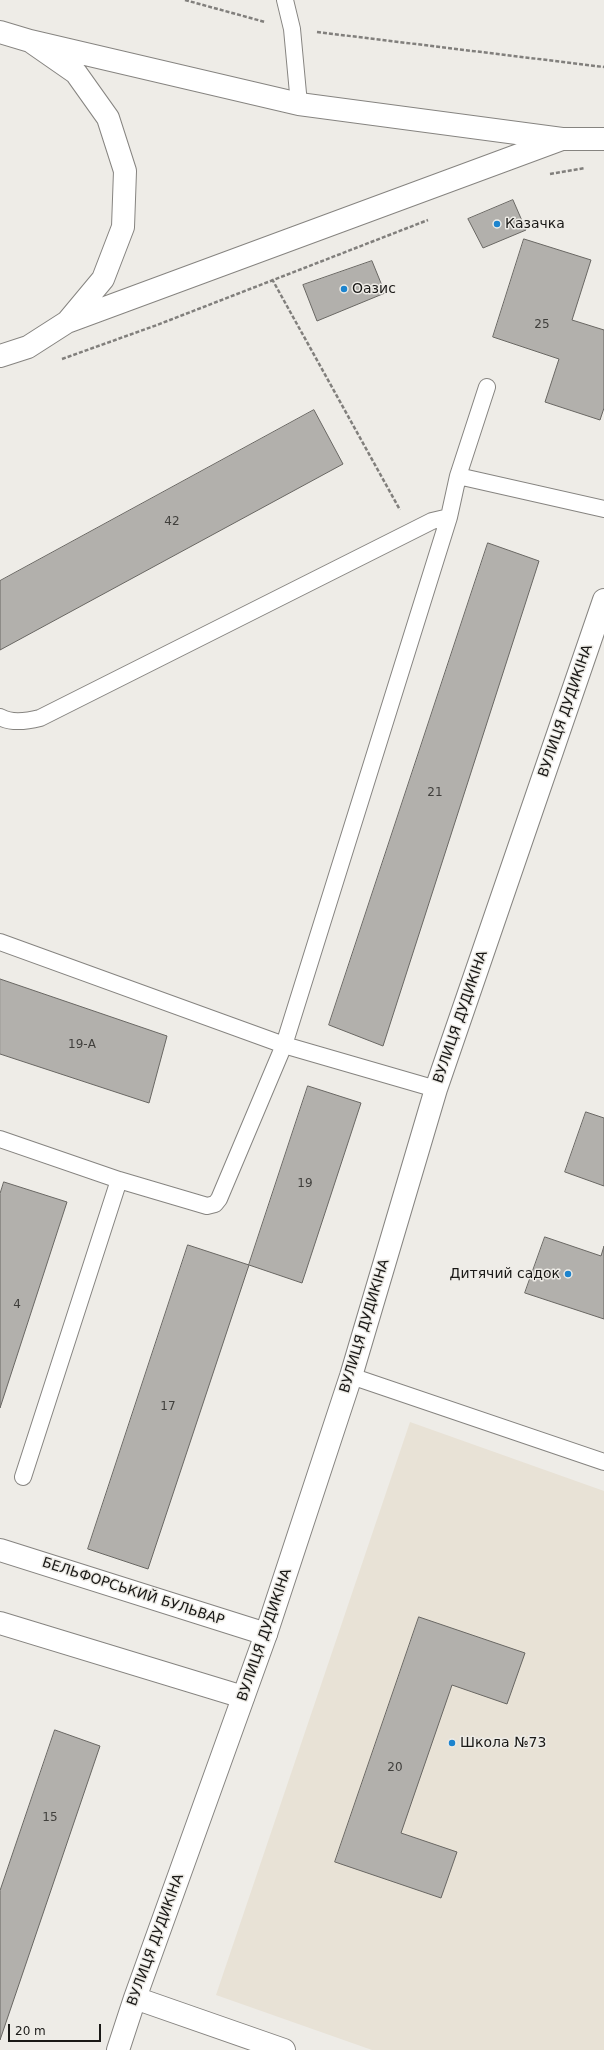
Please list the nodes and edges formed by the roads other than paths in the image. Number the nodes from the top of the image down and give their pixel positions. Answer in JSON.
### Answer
{"nodes":[{"id":1,"x":285,"y":0,"type":"edge"},
{"id":2,"x":0,"y":32,"type":"edge"},
{"id":3,"x":30,"y":41,"type":"junction"},
{"id":4,"x":299,"y":104,"type":"junction"},
{"id":5,"x":603,"y":137,"type":"edge"},
{"id":6,"x":562,"y":139,"type":"junction"},
{"id":7,"x":67,"y":322,"type":"junction"},
{"id":8,"x":0,"y":356,"type":"edge"},
{"id":9,"x":486,"y":387,"type":"dead end"},
{"id":10,"x":458,"y":476,"type":"junction"},
{"id":11,"x":604,"y":509,"type":"edge"},
{"id":12,"x":449,"y":517,"type":"junction"},
{"id":13,"x":604,"y":600,"type":"edge"},
{"id":14,"x":0,"y":717,"type":"edge"},
{"id":15,"x":0,"y":942,"type":"edge"},
{"id":16,"x":284,"y":1045,"type":"junction"},
{"id":17,"x":436,"y":1089,"type":"junction"},
{"id":18,"x":0,"y":1139,"type":"edge"},
{"id":19,"x":118,"y":1180,"type":"junction"},
{"id":20,"x":351,"y":1376,"type":"junction"},
{"id":21,"x":604,"y":1462,"type":"edge"},
{"id":22,"x":23,"y":1477,"type":"dead end"},
{"id":23,"x":0,"y":1550,"type":"edge"},
{"id":24,"x":0,"y":1623,"type":"edge"},
{"id":25,"x":266,"y":1634,"type":"junction"},
{"id":26,"x":243,"y":1697,"type":"junction"},
{"id":27,"x":135,"y":1998,"type":"junction"},
{"id":28,"x":118,"y":2050,"type":"edge"},
{"id":29,"x":284,"y":2050,"type":"edge"}],
"edges":[{"from":1,"to":4,"type":"lane"},
{"from":2,"to":3,"type":"street"},
{"from":3,"to":4,"type":"street"},
{"from":3,"to":7,"type":"street"},
{"from":4,"to":6,"type":"street"},
{"from":5,"to":6,"type":"street"},
{"from":6,"to":7,"type":"street"},
{"from":7,"to":8,"type":"street"},
{"from":9,"to":10,"type":"lane"},
{"from":10,"to":11,"type":"lane"},
{"from":10,"to":12,"type":"lane"},
{"from":12,"to":14,"type":"lane"},
{"from":12,"to":16,"type":"lane"},
{"from":13,"to":17,"type":"street","name":"ВУЛИЦЯ ДУДИКІНА"},
{"from":15,"to":16,"type":"lane"},
{"from":16,"to":17,"type":"lane"},
{"from":16,"to":19,"type":"lane"},
{"from":17,"to":20,"type":"street","name":"ВУЛИЦЯ ДУДИКІНА"},
{"from":18,"to":19,"type":"lane"},
{"from":19,"to":22,"type":"lane"},
{"from":20,"to":21,"type":"lane"},
{"from":20,"to":25,"type":"street","name":"ВУЛИЦЯ ДУДИКІНА"},
{"from":23,"to":25,"type":"street","name":"БЕЛЬФОРСЬКИЙ БУЛЬВАР"},
{"from":24,"to":26,"type":"street"},
{"from":25,"to":26,"type":"street","name":"ВУЛИЦЯ ДУДИКІНА"},
{"from":26,"to":27,"type":"street","name":"ВУЛИЦЯ ДУДИКІНА"},
{"from":27,"to":28,"type":"street","name":"ВУЛИЦЯ ДУДИКІНА"},
{"from":27,"to":29,"type":"street"}]}
